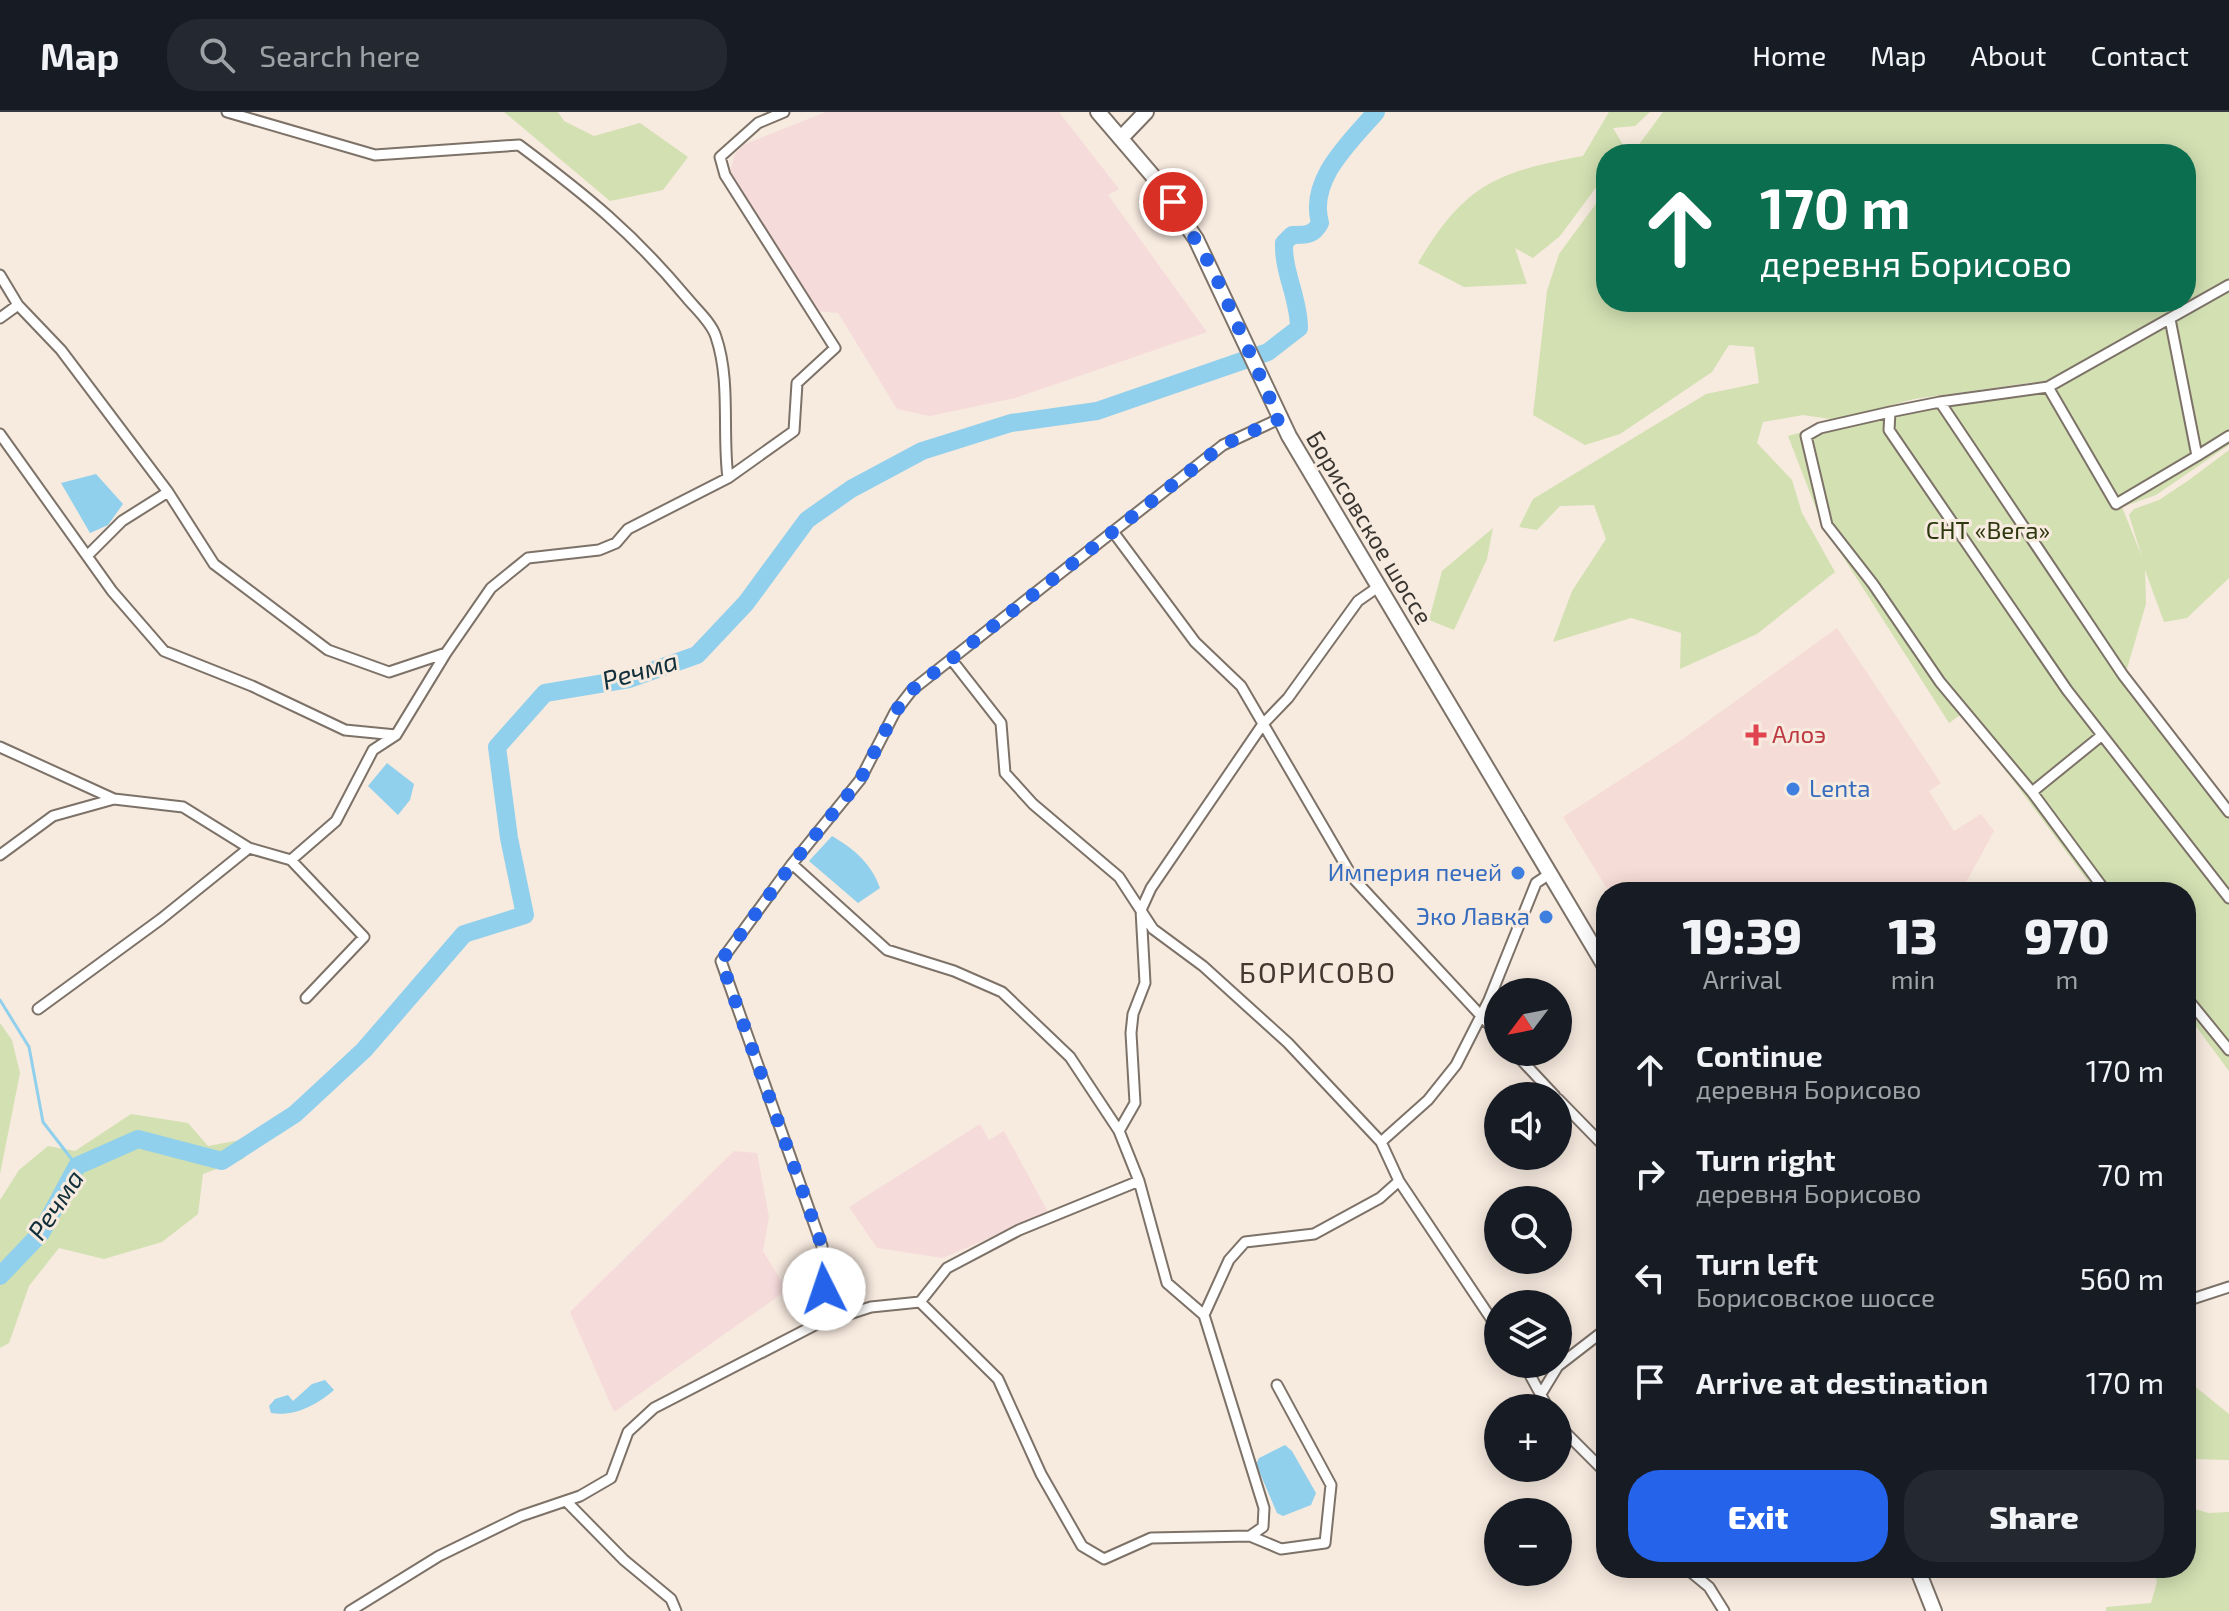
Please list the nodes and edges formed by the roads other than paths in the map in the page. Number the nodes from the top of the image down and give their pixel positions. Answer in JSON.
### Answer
{"nodes":[{"id":1,"x":227,"y":112,"type":"edge"},
{"id":2,"x":784,"y":112,"type":"edge"},
{"id":3,"x":1098,"y":112,"type":"edge"},
{"id":4,"x":1146,"y":112,"type":"edge"},
{"id":5,"x":1121,"y":138,"type":"junction"},
{"id":6,"x":0,"y":275,"type":"edge"},
{"id":7,"x":2229,"y":285,"type":"edge"},
{"id":8,"x":2196,"y":304,"type":"edge"},
{"id":9,"x":18,"y":305,"type":"junction"},
{"id":10,"x":2182,"y":312,"type":"edge"},
{"id":11,"x":0,"y":318,"type":"edge"},
{"id":12,"x":2170,"y":319,"type":"junction"},
{"id":13,"x":2048,"y":387,"type":"junction"},
{"id":14,"x":1940,"y":402,"type":"junction"},
{"id":15,"x":1890,"y":412,"type":"junction"},
{"id":16,"x":1279,"y":419,"type":"junction"},
{"id":17,"x":0,"y":434,"type":"edge"},
{"id":18,"x":2229,"y":436,"type":"edge"},
{"id":19,"x":2197,"y":456,"type":"junction"},
{"id":20,"x":728,"y":478,"type":"junction"},
{"id":21,"x":168,"y":492,"type":"junction"},
{"id":22,"x":1114,"y":533,"type":"junction"},
{"id":23,"x":87,"y":556,"type":"junction"},
{"id":24,"x":1378,"y":587,"type":"junction"},
{"id":25,"x":446,"y":653,"type":"junction"},
{"id":26,"x":951,"y":659,"type":"junction"},
{"id":27,"x":1263,"y":724,"type":"junction"},
{"id":28,"x":396,"y":735,"type":"junction"},
{"id":29,"x":2101,"y":736,"type":"junction"},
{"id":30,"x":0,"y":747,"type":"edge"},
{"id":31,"x":2032,"y":792,"type":"junction"},
{"id":32,"x":114,"y":799,"type":"junction"},
{"id":33,"x":2229,"y":812,"type":"edge"},
{"id":34,"x":249,"y":848,"type":"junction"},
{"id":35,"x":0,"y":855,"type":"edge"},
{"id":36,"x":291,"y":860,"type":"junction"},
{"id":37,"x":792,"y":864,"type":"junction"},
{"id":38,"x":1548,"y":875,"type":"junction"},
{"id":39,"x":2099,"y":882,"type":"edge"},
{"id":40,"x":2229,"y":898,"type":"edge"},
{"id":41,"x":1141,"y":910,"type":"junction"},
{"id":42,"x":1596,"y":952,"type":"edge"},
{"id":43,"x":306,"y":998,"type":"dead end"},
{"id":44,"x":38,"y":1009,"type":"dead end"},
{"id":45,"x":2196,"y":1009,"type":"edge"},
{"id":46,"x":1480,"y":1015,"type":"junction"},
{"id":47,"x":1484,"y":1019,"type":"edge"},
{"id":48,"x":2229,"y":1050,"type":"edge"},
{"id":49,"x":1527,"y":1066,"type":"edge"},
{"id":50,"x":1541,"y":1082,"type":"edge"},
{"id":51,"x":1572,"y":1114,"type":"edge"},
{"id":52,"x":1119,"y":1131,"type":"junction"},
{"id":53,"x":1596,"y":1138,"type":"edge"},
{"id":54,"x":1381,"y":1142,"type":"junction"},
{"id":55,"x":1139,"y":1181,"type":"junction"},
{"id":56,"x":1399,"y":1181,"type":"junction"},
{"id":57,"x":2229,"y":1287,"type":"edge"},
{"id":58,"x":2196,"y":1298,"type":"edge"},
{"id":59,"x":920,"y":1302,"type":"junction"},
{"id":60,"x":1484,"y":1308,"type":"edge"},
{"id":61,"x":1204,"y":1315,"type":"junction"},
{"id":62,"x":815,"y":1325,"type":"junction"},
{"id":63,"x":1596,"y":1337,"type":"edge"},
{"id":64,"x":1532,"y":1378,"type":"edge"},
{"id":65,"x":1277,"y":1385,"type":"dead end"},
{"id":66,"x":1541,"y":1394,"type":"joint"},
{"id":67,"x":1572,"y":1439,"type":"edge"},
{"id":68,"x":1596,"y":1463,"type":"edge"},
{"id":69,"x":566,"y":1501,"type":"junction"},
{"id":70,"x":1250,"y":1536,"type":"junction"},
{"id":71,"x":1698,"y":1578,"type":"edge"},
{"id":72,"x":1921,"y":1578,"type":"edge"},
{"id":73,"x":350,"y":1611,"type":"edge"},
{"id":74,"x":676,"y":1611,"type":"edge"},
{"id":75,"x":1724,"y":1611,"type":"edge"},
{"id":76,"x":1934,"y":1611,"type":"edge"}],
"edges":[{"from":1,"to":20,"type":"street"},
{"from":2,"to":20,"type":"street"},
{"from":3,"to":5,"type":"main road","name":"Борисовское шоссе"},
{"from":4,"to":5,"type":"main road"},
{"from":5,"to":16,"type":"main road","name":"Борисовское шоссе"},
{"from":6,"to":9,"type":"street"},
{"from":7,"to":8,"type":"street"},
{"from":9,"to":11,"type":"street"},
{"from":9,"to":21,"type":"street"},
{"from":10,"to":12,"type":"street"},
{"from":12,"to":13,"type":"street"},
{"from":12,"to":19,"type":"street"},
{"from":13,"to":14,"type":"street"},
{"from":13,"to":19,"type":"street"},
{"from":14,"to":15,"type":"street"},
{"from":14,"to":33,"type":"street"},
{"from":15,"to":29,"type":"street"},
{"from":15,"to":31,"type":"street"},
{"from":16,"to":22,"type":"street"},
{"from":16,"to":24,"type":"main road","name":"Борисовское шоссе"},
{"from":17,"to":23,"type":"street"},
{"from":18,"to":19,"type":"street"},
{"from":20,"to":25,"type":"street"},
{"from":21,"to":23,"type":"street"},
{"from":21,"to":25,"type":"street"},
{"from":22,"to":26,"type":"street"},
{"from":22,"to":27,"type":"street"},
{"from":23,"to":28,"type":"street"},
{"from":24,"to":27,"type":"street"},
{"from":24,"to":38,"type":"main road","name":"Борисовское шоссе"},
{"from":25,"to":28,"type":"street"},
{"from":26,"to":37,"type":"street"},
{"from":26,"to":41,"type":"street"},
{"from":27,"to":41,"type":"street"},
{"from":27,"to":46,"type":"street"},
{"from":28,"to":36,"type":"street"},
{"from":29,"to":31,"type":"street"},
{"from":29,"to":40,"type":"street"},
{"from":30,"to":32,"type":"street"},
{"from":31,"to":39,"type":"street"},
{"from":32,"to":34,"type":"street"},
{"from":32,"to":35,"type":"street"},
{"from":34,"to":36,"type":"street"},
{"from":34,"to":44,"type":"street"},
{"from":36,"to":43,"type":"street"},
{"from":37,"to":52,"type":"street"},
{"from":37,"to":62,"type":"street"},
{"from":38,"to":42,"type":"main road","name":"Борисовское шоссе"},
{"from":38,"to":46,"type":"street"},
{"from":41,"to":52,"type":"street"},
{"from":41,"to":54,"type":"street"},
{"from":45,"to":48,"type":"street"},
{"from":46,"to":47,"type":"street"},
{"from":46,"to":54,"type":"street"},
{"from":49,"to":50,"type":"street"},
{"from":51,"to":53,"type":"street"},
{"from":52,"to":55,"type":"street"},
{"from":54,"to":56,"type":"street"},
{"from":55,"to":59,"type":"street"},
{"from":55,"to":61,"type":"street"},
{"from":56,"to":60,"type":"street"},
{"from":56,"to":61,"type":"street"},
{"from":57,"to":58,"type":"street"},
{"from":59,"to":62,"type":"street"},
{"from":59,"to":70,"type":"street"},
{"from":61,"to":70,"type":"street"},
{"from":62,"to":69,"type":"street"},
{"from":63,"to":66,"type":"street"},
{"from":64,"to":66,"type":"street"},
{"from":65,"to":70,"type":"street"},
{"from":67,"to":68,"type":"street"},
{"from":69,"to":73,"type":"street"},
{"from":69,"to":74,"type":"street"},
{"from":71,"to":75,"type":"street"},
{"from":72,"to":76,"type":"main road"}]}
